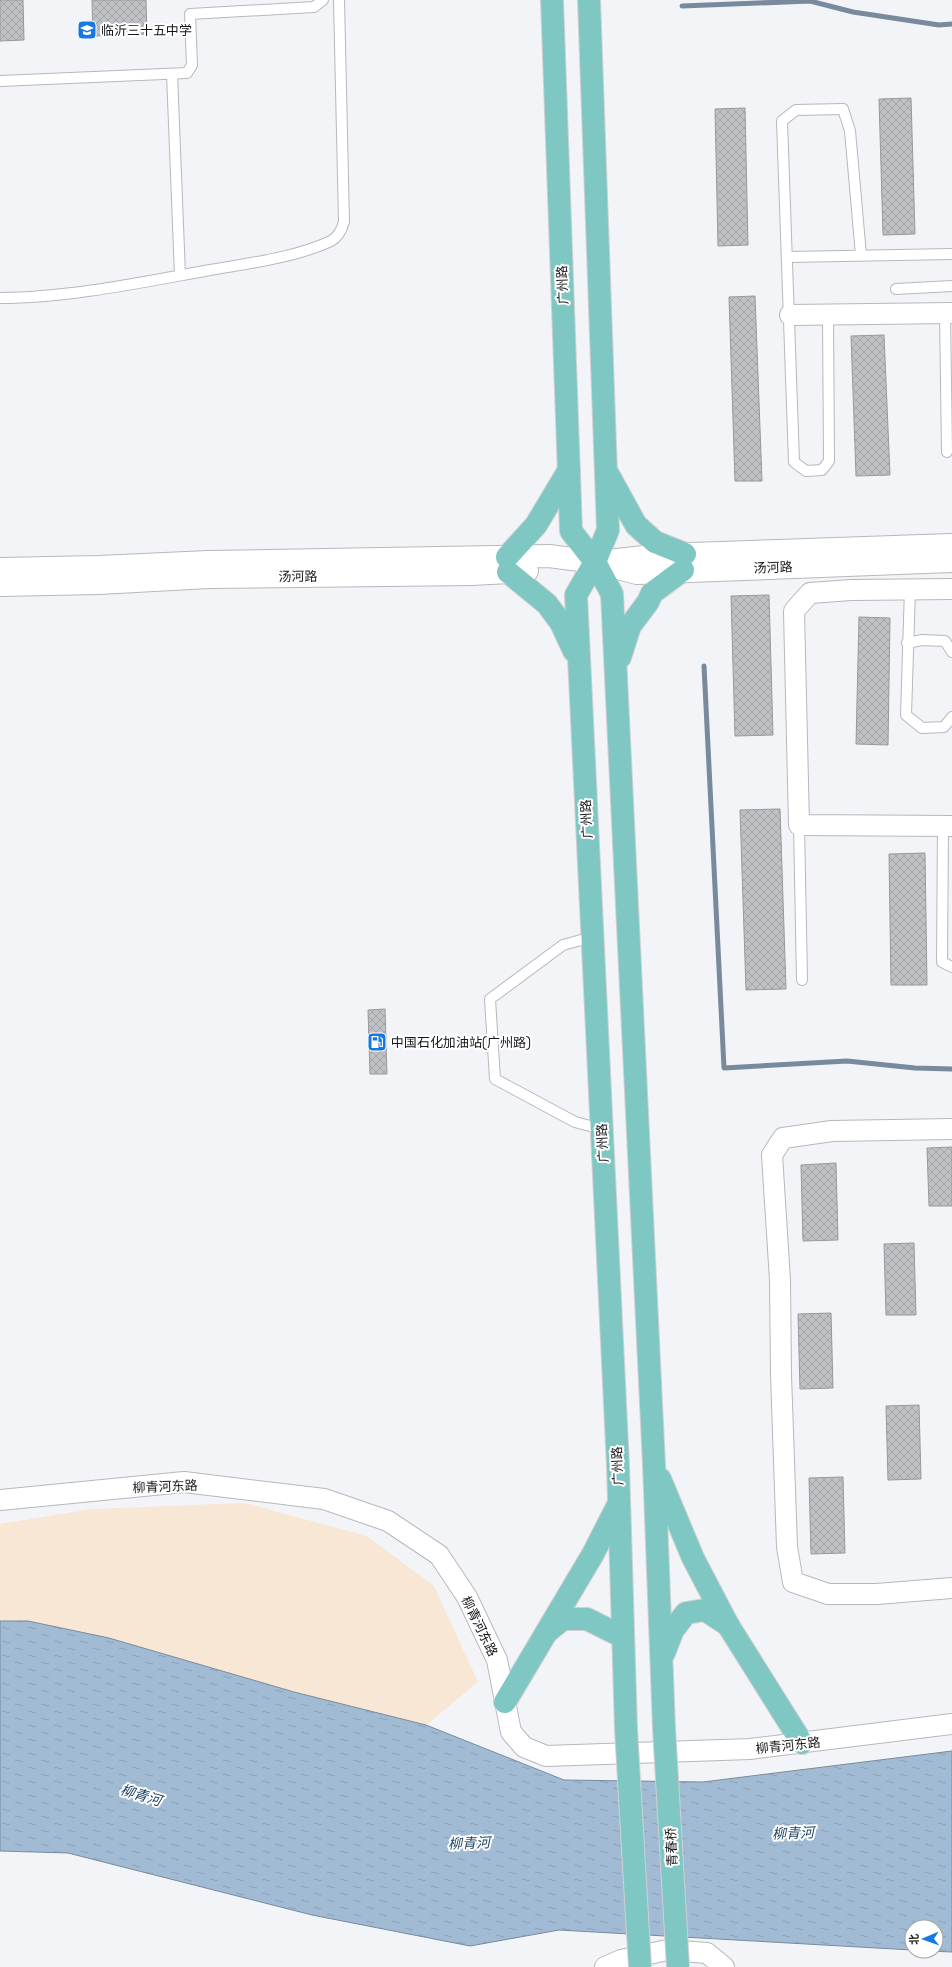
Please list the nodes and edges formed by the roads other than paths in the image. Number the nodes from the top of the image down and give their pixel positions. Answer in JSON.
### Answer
{"nodes":[{"id":1,"x":323,"y":0,"type":"edge"},
{"id":2,"x":338,"y":0,"type":"edge"},
{"id":3,"x":552,"y":0,"type":"edge"},
{"id":4,"x":589,"y":0,"type":"edge"},
{"id":5,"x":172,"y":74,"type":"junction"},
{"id":6,"x":0,"y":80,"type":"edge"},
{"id":7,"x":952,"y":254,"type":"edge"},
{"id":8,"x":861,"y":255,"type":"junction"},
{"id":9,"x":788,"y":257,"type":"junction"},
{"id":10,"x":180,"y":275,"type":"junction"},
{"id":11,"x":952,"y":286,"type":"edge"},
{"id":12,"x":896,"y":289,"type":"dead end"},
{"id":13,"x":0,"y":298,"type":"edge"},
{"id":14,"x":948,"y":313,"type":"edge"},
{"id":15,"x":790,"y":315,"type":"junction"},
{"id":16,"x":828,"y":315,"type":"junction"},
{"id":17,"x":947,"y":452,"type":"dead end"},
{"id":18,"x":606,"y":469,"type":"junction"},
{"id":19,"x":569,"y":470,"type":"junction"},
{"id":20,"x":952,"y":545,"type":"edge"},
{"id":21,"x":952,"y":561,"type":"edge"},
{"id":22,"x":595,"y":562,"type":"junction"},
{"id":23,"x":684,"y":562,"type":"junction"},
{"id":24,"x":508,"y":564,"type":"junction"},
{"id":25,"x":0,"y":569,"type":"edge"},
{"id":26,"x":0,"y":585,"type":"edge"},
{"id":27,"x":910,"y":589,"type":"junction"},
{"id":28,"x":952,"y":589,"type":"edge"},
{"id":29,"x":907,"y":643,"type":"junction"},
{"id":30,"x":952,"y":652,"type":"edge"},
{"id":31,"x":579,"y":662,"type":"junction"},
{"id":32,"x":616,"y":667,"type":"junction"},
{"id":33,"x":952,"y":716,"type":"edge"},
{"id":34,"x":799,"y":825,"type":"junction"},
{"id":35,"x":947,"y":826,"type":"edge"},
{"id":36,"x":948,"y":870,"type":"edge"},
{"id":37,"x":592,"y":937,"type":"junction"},
{"id":38,"x":952,"y":967,"type":"edge"},
{"id":39,"x":802,"y":980,"type":"dead end"},
{"id":40,"x":601,"y":1129,"type":"junction"},
{"id":41,"x":952,"y":1129,"type":"edge"},
{"id":42,"x":654,"y":1465,"type":"junction"},
{"id":43,"x":0,"y":1500,"type":"edge"},
{"id":44,"x":619,"y":1504,"type":"junction"},
{"id":45,"x":952,"y":1588,"type":"edge"},
{"id":46,"x":728,"y":1625,"type":"junction"},
{"id":47,"x":547,"y":1632,"type":"junction"},
{"id":48,"x":623,"y":1637,"type":"junction"},
{"id":49,"x":662,"y":1659,"type":"junction"},
{"id":50,"x":504,"y":1702,"type":"junction"},
{"id":51,"x":952,"y":1724,"type":"edge"},
{"id":52,"x":664,"y":1728,"type":"joint"},
{"id":53,"x":802,"y":1743,"type":"junction"},
{"id":54,"x":605,"y":1967,"type":"edge"},
{"id":55,"x":640,"y":1967,"type":"edge"},
{"id":56,"x":678,"y":1967,"type":"edge"},
{"id":57,"x":724,"y":1967,"type":"edge"}],
"edges":[{"from":1,"to":5,"type":"lane"},
{"from":2,"to":10,"type":"lane"},
{"from":3,"to":19,"type":"main road","name":"广州路"},
{"from":4,"to":18,"type":"main road","name":"广州路"},
{"from":5,"to":6,"type":"lane"},
{"from":5,"to":10,"type":"lane"},
{"from":7,"to":8,"type":"lane"},
{"from":8,"to":9,"type":"lane"},
{"from":8,"to":9,"type":"lane"},
{"from":9,"to":15,"type":"lane"},
{"from":10,"to":13,"type":"lane"},
{"from":11,"to":12,"type":"lane"},
{"from":14,"to":16,"type":"street"},
{"from":14,"to":17,"type":"lane"},
{"from":15,"to":16,"type":"street"},
{"from":15,"to":16,"type":"lane"},
{"from":18,"to":22,"type":"main road","name":"广州路"},
{"from":18,"to":23,"type":"main road"},
{"from":19,"to":22,"type":"main road","name":"广州路"},
{"from":19,"to":24,"type":"main road"},
{"from":20,"to":23,"type":"street","name":"汤河路"},
{"from":21,"to":23,"type":"street","name":"汤河路"},
{"from":22,"to":23,"type":"street","name":"汤河路"},
{"from":22,"to":24,"type":"street","name":"汤河路"},
{"from":22,"to":31,"type":"main road","name":"广州路"},
{"from":22,"to":32,"type":"main road","name":"广州路"},
{"from":23,"to":32,"type":"main road"},
{"from":24,"to":25,"type":"street","name":"汤河路"},
{"from":24,"to":26,"type":"street","name":"汤河路"},
{"from":24,"to":31,"type":"main road"},
{"from":27,"to":28,"type":"street"},
{"from":27,"to":29,"type":"lane"},
{"from":27,"to":34,"type":"street"},
{"from":29,"to":30,"type":"lane"},
{"from":29,"to":33,"type":"lane"},
{"from":31,"to":37,"type":"main road","name":"广州路"},
{"from":32,"to":42,"type":"main road","name":"广州路"},
{"from":34,"to":35,"type":"street"},
{"from":34,"to":39,"type":"lane"},
{"from":35,"to":36,"type":"lane"},
{"from":36,"to":38,"type":"lane"},
{"from":37,"to":40,"type":"main road","name":"广州路"},
{"from":37,"to":40,"type":"lane"},
{"from":40,"to":44,"type":"main road","name":"广州路"},
{"from":41,"to":45,"type":"street"},
{"from":42,"to":46,"type":"main road"},
{"from":42,"to":49,"type":"main road","name":"广州路"},
{"from":43,"to":50,"type":"street","name":"柳青河东路"},
{"from":44,"to":47,"type":"main road"},
{"from":44,"to":48,"type":"main road","name":"广州路"},
{"from":46,"to":49,"type":"main road"},
{"from":46,"to":53,"type":"main road"},
{"from":47,"to":48,"type":"main road"},
{"from":47,"to":50,"type":"main road"},
{"from":48,"to":55,"type":"main road","name":"广州路","bridge":true},
{"from":49,"to":52,"type":"main road","name":"广州路"},
{"from":50,"to":53,"type":"street","name":"柳青河东路"},
{"from":51,"to":53,"type":"street","name":"柳青河东路"},
{"from":52,"to":56,"type":"main road","name":"青春桥","bridge":true},
{"from":54,"to":57,"type":"street"}]}
